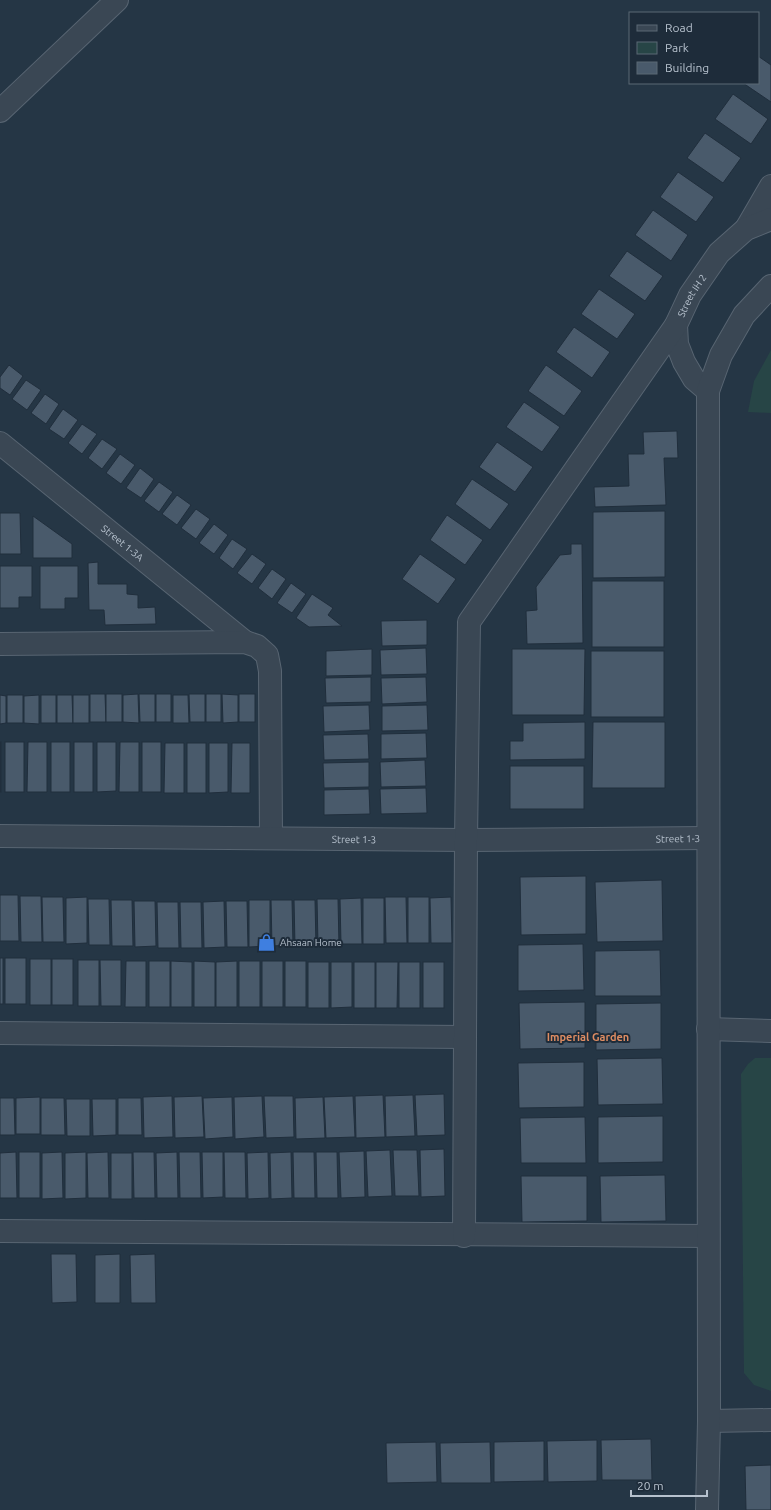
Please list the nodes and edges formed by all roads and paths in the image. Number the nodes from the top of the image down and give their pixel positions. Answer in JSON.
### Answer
{"nodes":[{"id":1,"x":117,"y":0,"type":"edge"},
{"id":2,"x":0,"y":111,"type":"edge"},
{"id":3,"x":771,"y":186,"type":"edge"},
{"id":4,"x":771,"y":219,"type":"edge"},
{"id":5,"x":746,"y":229,"type":"junction"},
{"id":6,"x":771,"y":286,"type":"edge"},
{"id":7,"x":676,"y":325,"type":"junction"},
{"id":8,"x":708,"y":391,"type":"junction"},
{"id":9,"x":0,"y":443,"type":"edge"},
{"id":10,"x":0,"y":464,"type":"edge"},
{"id":11,"x":27,"y":464,"type":"junction"},
{"id":12,"x":245,"y":642,"type":"junction"},
{"id":13,"x":0,"y":644,"type":"edge"},
{"id":14,"x":0,"y":836,"type":"edge"},
{"id":15,"x":271,"y":838,"type":"junction"},
{"id":16,"x":707,"y":838,"type":"junction"},
{"id":17,"x":466,"y":840,"type":"junction"},
{"id":18,"x":708,"y":1029,"type":"junction"},
{"id":19,"x":771,"y":1031,"type":"edge"},
{"id":20,"x":0,"y":1033,"type":"edge"},
{"id":21,"x":465,"y":1037,"type":"junction"},
{"id":22,"x":0,"y":1231,"type":"edge"},
{"id":23,"x":464,"y":1236,"type":"junction"},
{"id":24,"x":708,"y":1236,"type":"junction"},
{"id":25,"x":771,"y":1420,"type":"edge"},
{"id":26,"x":709,"y":1421,"type":"junction"},
{"id":27,"x":707,"y":1510,"type":"edge"}],
"edges":[{"from":1,"to":2,"type":"street"},
{"from":3,"to":5,"type":"street"},
{"from":4,"to":5,"type":"street","name":"Street IH 2"},
{"from":5,"to":7,"type":"street","name":"Street IH 2"},
{"from":6,"to":8,"type":"street"},
{"from":7,"to":8,"type":"street","name":"Street IH 2"},
{"from":7,"to":17,"type":"street"},
{"from":8,"to":16,"type":"street"},
{"from":9,"to":11,"type":"street","name":"Street 1-3A"},
{"from":10,"to":11,"type":"street"},
{"from":11,"to":12,"type":"street","name":"Street 1-3A"},
{"from":12,"to":13,"type":"street"},
{"from":12,"to":15,"type":"street","name":"Street 1-3A"},
{"from":14,"to":15,"type":"street","name":"Street 1-3"},
{"from":15,"to":17,"type":"street","name":"Street 1-3"},
{"from":16,"to":17,"type":"street","name":"Street 1-3"},
{"from":16,"to":18,"type":"street"},
{"from":17,"to":21,"type":"street"},
{"from":18,"to":19,"type":"street"},
{"from":18,"to":24,"type":"street"},
{"from":20,"to":21,"type":"street"},
{"from":21,"to":23,"type":"street"},
{"from":22,"to":23,"type":"street"},
{"from":23,"to":24,"type":"street"},
{"from":24,"to":26,"type":"street"},
{"from":25,"to":26,"type":"street"},
{"from":26,"to":27,"type":"street"}]}
